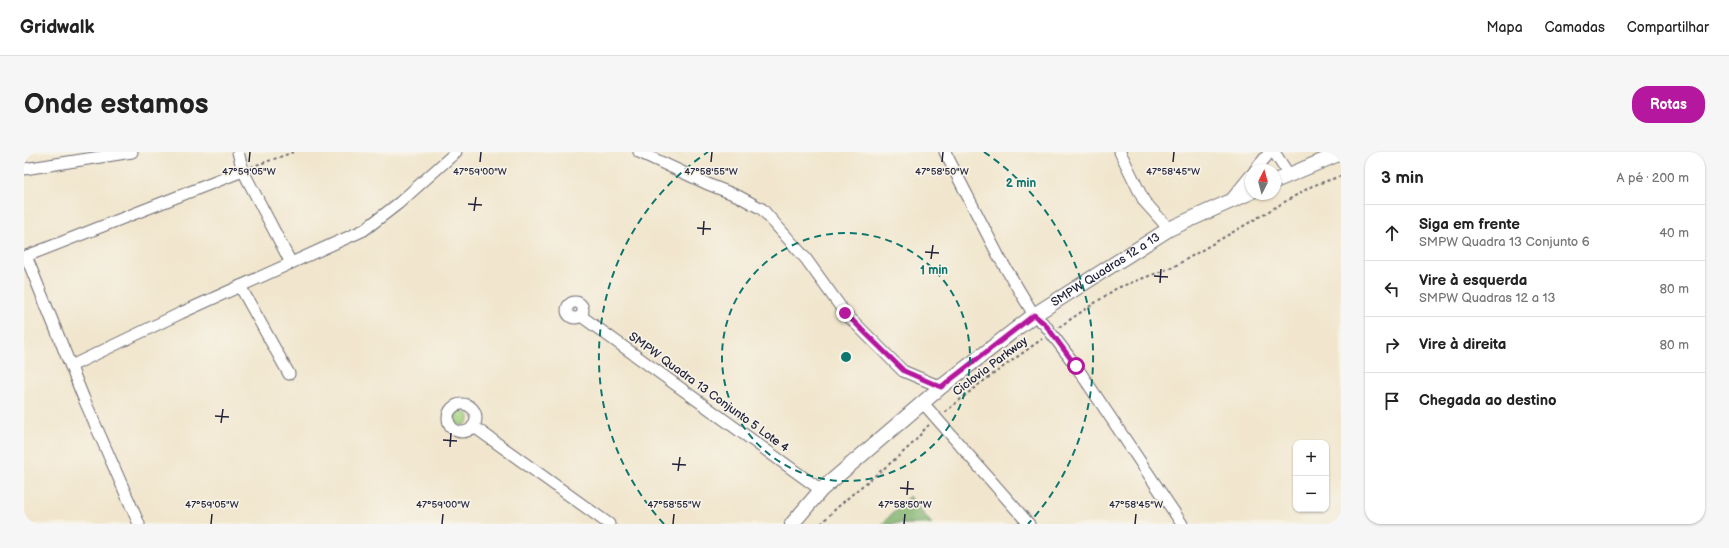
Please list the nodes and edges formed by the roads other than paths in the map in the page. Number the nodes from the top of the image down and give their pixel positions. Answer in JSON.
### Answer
{"nodes":[{"id":1,"x":132,"y":152,"type":"edge"},
{"id":2,"x":238,"y":152,"type":"edge"},
{"id":3,"x":456,"y":152,"type":"edge"},
{"id":4,"x":639,"y":152,"type":"edge"},
{"id":5,"x":945,"y":152,"type":"edge"},
{"id":6,"x":1120,"y":152,"type":"edge"},
{"id":7,"x":1270,"y":152,"type":"edge"},
{"id":8,"x":1274,"y":152,"type":"edge"},
{"id":9,"x":1341,"y":153,"type":"edge"},
{"id":10,"x":1260,"y":164,"type":"edge"},
{"id":11,"x":24,"y":170,"type":"edge"},
{"id":12,"x":243,"y":171,"type":"junction"},
{"id":13,"x":1289,"y":175,"type":"junction"},
{"id":14,"x":1281,"y":178,"type":"edge"},
{"id":15,"x":1245,"y":182,"type":"edge"},
{"id":16,"x":1245,"y":195,"type":"edge"},
{"id":17,"x":1227,"y":204,"type":"junction"},
{"id":18,"x":1169,"y":229,"type":"junction"},
{"id":19,"x":25,"y":256,"type":"edge"},
{"id":20,"x":291,"y":263,"type":"junction"},
{"id":21,"x":240,"y":286,"type":"junction"},
{"id":22,"x":1034,"y":315,"type":"junction"},
{"id":23,"x":581,"y":316,"type":"dead end"},
{"id":24,"x":70,"y":366,"type":"junction"},
{"id":25,"x":289,"y":374,"type":"dead end"},
{"id":26,"x":941,"y":387,"type":"junction"},
{"id":27,"x":923,"y":403,"type":"junction"},
{"id":28,"x":472,"y":426,"type":"dead end"},
{"id":29,"x":821,"y":490,"type":"junction"},
{"id":30,"x":139,"y":524,"type":"edge"},
{"id":31,"x":609,"y":524,"type":"edge"},
{"id":32,"x":792,"y":524,"type":"edge"},
{"id":33,"x":1029,"y":524,"type":"edge"},
{"id":34,"x":1182,"y":524,"type":"edge"}],
"edges":[{"from":1,"to":11,"type":"street"},
{"from":2,"to":12,"type":"street"},
{"from":3,"to":20,"type":"street"},
{"from":4,"to":26,"type":"street"},
{"from":5,"to":22,"type":"street"},
{"from":6,"to":18,"type":"street"},
{"from":7,"to":10,"type":"street"},
{"from":8,"to":13,"type":"street"},
{"from":9,"to":13,"type":"street"},
{"from":12,"to":19,"type":"street"},
{"from":12,"to":20,"type":"street"},
{"from":13,"to":14,"type":"street"},
{"from":15,"to":17,"type":"street"},
{"from":16,"to":17,"type":"street","name":"SMPW Quadras 12 a 13"},
{"from":17,"to":18,"type":"street","name":"SMPW Quadras 12 a 13"},
{"from":18,"to":22,"type":"street","name":"SMPW Quadras 12 a 13"},
{"from":19,"to":24,"type":"street"},
{"from":20,"to":21,"type":"street"},
{"from":21,"to":24,"type":"street"},
{"from":21,"to":25,"type":"street"},
{"from":22,"to":26,"type":"street","name":"SMPW Quadras 12 a 13"},
{"from":22,"to":34,"type":"street"},
{"from":23,"to":29,"type":"street","name":"SMPW Quadra 13 Conjunto 5 Lote 4"},
{"from":24,"to":30,"type":"street"},
{"from":26,"to":27,"type":"street","name":"SMPW Quadras 12 a 13"},
{"from":27,"to":29,"type":"street","name":"SMPW Quadras 12 a 13"},
{"from":27,"to":33,"type":"street"},
{"from":28,"to":31,"type":"street"},
{"from":29,"to":32,"type":"street","name":"SMPW Quadras 12 a 13"}]}
